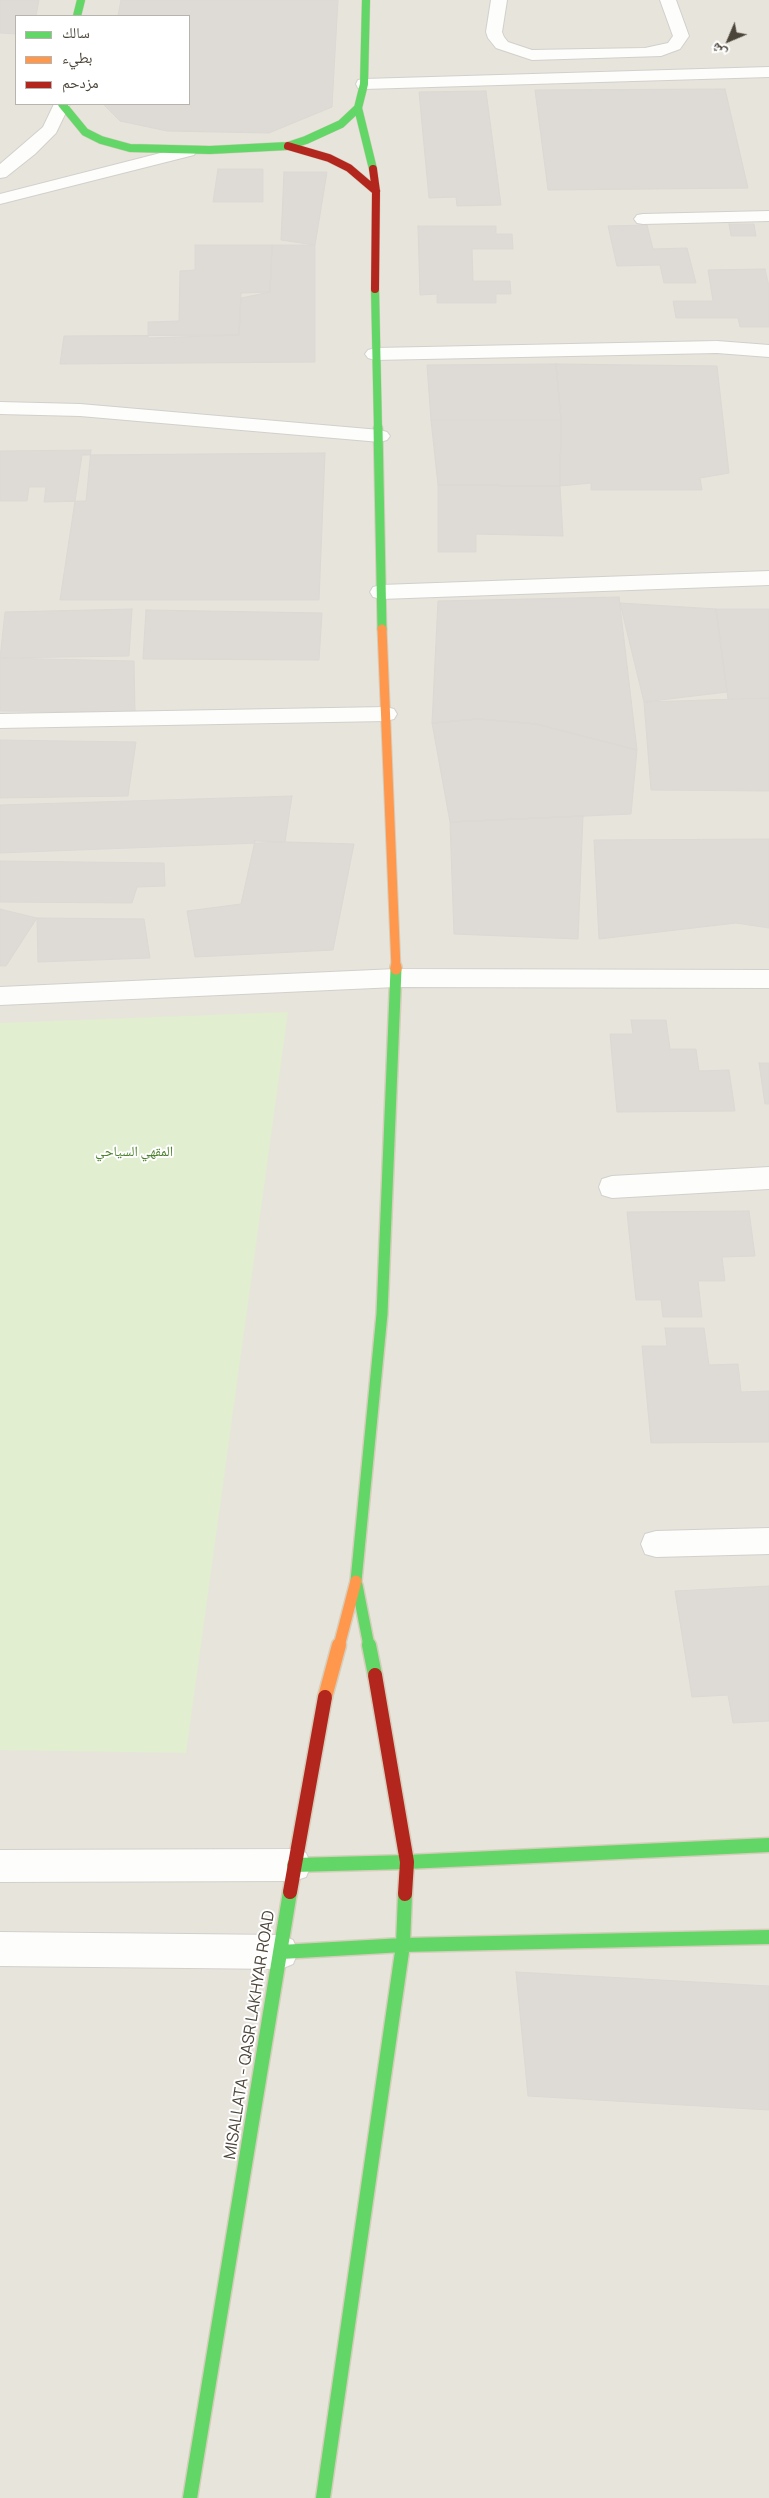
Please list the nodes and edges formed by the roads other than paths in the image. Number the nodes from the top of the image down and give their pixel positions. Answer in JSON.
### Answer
{"nodes":[{"id":1,"x":81,"y":0,"type":"edge"},
{"id":2,"x":499,"y":0,"type":"edge"},
{"id":3,"x":668,"y":0,"type":"edge"},
{"id":4,"x":367,"y":1,"type":"edge"},
{"id":5,"x":78,"y":15,"type":"edge"},
{"id":6,"x":769,"y":72,"type":"edge"},
{"id":7,"x":364,"y":84,"type":"junction"},
{"id":8,"x":61,"y":105,"type":"edge"},
{"id":9,"x":63,"y":105,"type":"edge"},
{"id":10,"x":358,"y":108,"type":"junction"},
{"id":11,"x":288,"y":146,"type":"junction"},
{"id":12,"x":188,"y":151,"type":"junction"},
{"id":13,"x":0,"y":173,"type":"edge"},
{"id":14,"x":376,"y":191,"type":"junction"},
{"id":15,"x":0,"y":199,"type":"edge"},
{"id":16,"x":769,"y":216,"type":"edge"},
{"id":17,"x":643,"y":219,"type":"dead end"},
{"id":18,"x":769,"y":351,"type":"edge"},
{"id":19,"x":375,"y":354,"type":"junction"},
{"id":20,"x":0,"y":408,"type":"edge"},
{"id":21,"x":380,"y":436,"type":"junction"},
{"id":22,"x":769,"y":578,"type":"edge"},
{"id":23,"x":381,"y":592,"type":"junction"},
{"id":24,"x":386,"y":714,"type":"junction"},
{"id":25,"x":0,"y":722,"type":"edge"},
{"id":26,"x":396,"y":978,"type":"junction"},
{"id":27,"x":769,"y":979,"type":"edge"},
{"id":28,"x":0,"y":996,"type":"edge"},
{"id":29,"x":769,"y":1178,"type":"edge"},
{"id":30,"x":612,"y":1187,"type":"dead end"},
{"id":31,"x":769,"y":1541,"type":"edge"},
{"id":32,"x":656,"y":1544,"type":"dead end"},
{"id":33,"x":356,"y":1581,"type":"junction"},
{"id":34,"x":769,"y":1845,"type":"edge"},
{"id":35,"x":407,"y":1862,"type":"junction"},
{"id":36,"x":294,"y":1865,"type":"junction"},
{"id":37,"x":0,"y":1866,"type":"edge"},
{"id":38,"x":769,"y":1937,"type":"edge"},
{"id":39,"x":403,"y":1945,"type":"junction"},
{"id":40,"x":0,"y":1949,"type":"edge"},
{"id":41,"x":281,"y":1952,"type":"junction"},
{"id":42,"x":190,"y":2498,"type":"edge"},
{"id":43,"x":323,"y":2498,"type":"edge"}],
"edges":[{"from":1,"to":5,"type":"main road"},
{"from":2,"to":3,"type":"street"},
{"from":4,"to":7,"type":"main road"},
{"from":6,"to":7,"type":"street"},
{"from":7,"to":10,"type":"main road"},
{"from":8,"to":13,"type":"street"},
{"from":9,"to":12,"type":"main road"},
{"from":10,"to":11,"type":"main road"},
{"from":10,"to":14,"type":"main road"},
{"from":11,"to":12,"type":"main road"},
{"from":11,"to":14,"type":"main road"},
{"from":12,"to":15,"type":"street"},
{"from":14,"to":19,"type":"main road"},
{"from":16,"to":17,"type":"street"},
{"from":18,"to":19,"type":"street"},
{"from":19,"to":21,"type":"main road"},
{"from":20,"to":21,"type":"street"},
{"from":21,"to":23,"type":"main road"},
{"from":22,"to":23,"type":"street"},
{"from":23,"to":24,"type":"main road"},
{"from":24,"to":25,"type":"street"},
{"from":24,"to":26,"type":"main road"},
{"from":26,"to":27,"type":"street"},
{"from":26,"to":28,"type":"street"},
{"from":26,"to":33,"type":"main road"},
{"from":29,"to":30,"type":"street"},
{"from":31,"to":32,"type":"street"},
{"from":33,"to":35,"type":"main road"},
{"from":33,"to":36,"type":"main road","name":"MISALLATA - QASR LAKHYAR ROAD"},
{"from":34,"to":35,"type":"main road"},
{"from":35,"to":36,"type":"main road"},
{"from":35,"to":39,"type":"main road"},
{"from":36,"to":37,"type":"street"},
{"from":36,"to":41,"type":"main road","name":"MISALLATA - QASR LAKHYAR ROAD"},
{"from":38,"to":39,"type":"main road"},
{"from":39,"to":41,"type":"main road"},
{"from":39,"to":43,"type":"main road"},
{"from":40,"to":41,"type":"street"},
{"from":41,"to":42,"type":"main road","name":"MISALLATA - QASR LAKHYAR ROAD"}]}
